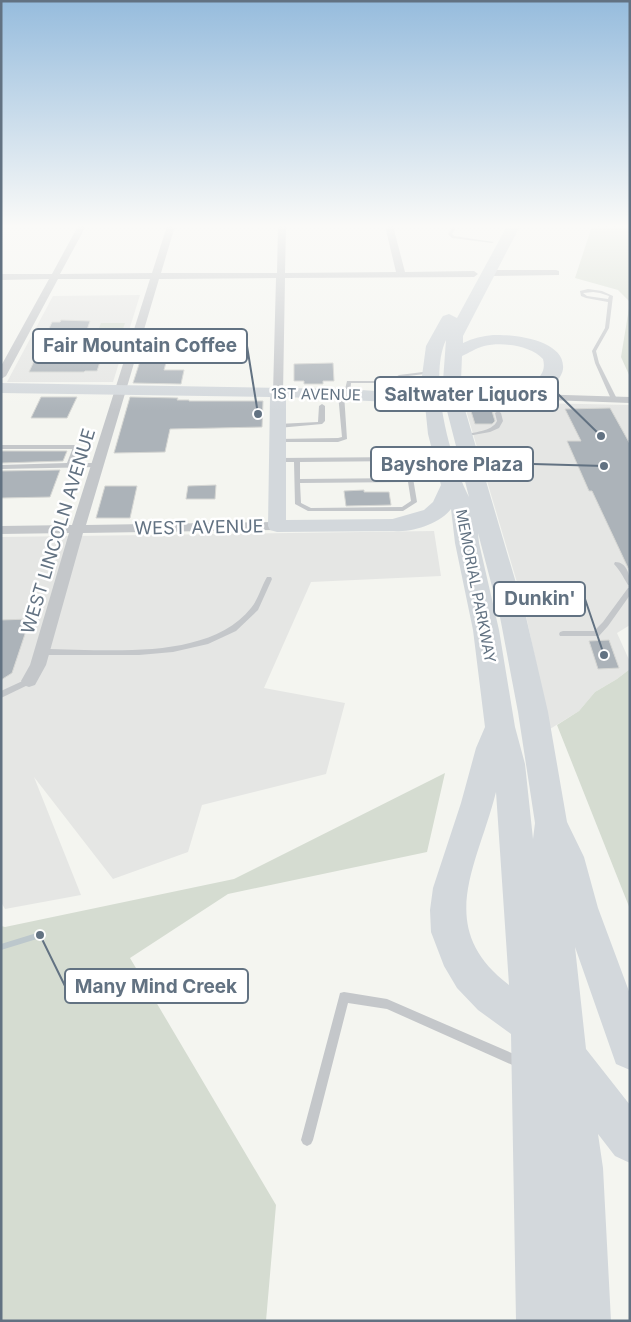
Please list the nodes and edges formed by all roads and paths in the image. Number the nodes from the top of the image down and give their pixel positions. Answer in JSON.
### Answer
{"nodes":[{"id":1,"x":49,"y":288,"type":"edge"},
{"id":2,"x":152,"y":288,"type":"edge"},
{"id":3,"x":281,"y":288,"type":"edge"},
{"id":4,"x":473,"y":288,"type":"edge"},
{"id":5,"x":476,"y":288,"type":"edge"},
{"id":6,"x":610,"y":301,"type":"junction"},
{"id":7,"x":453,"y":354,"type":"junction"},
{"id":8,"x":431,"y":372,"type":"junction"},
{"id":9,"x":1,"y":376,"type":"edge"},
{"id":10,"x":1,"y":388,"type":"edge"},
{"id":11,"x":390,"y":389,"type":"junction"},
{"id":12,"x":120,"y":390,"type":"junction"},
{"id":13,"x":278,"y":393,"type":"junction"},
{"id":14,"x":344,"y":394,"type":"junction"},
{"id":15,"x":442,"y":396,"type":"junction"},
{"id":16,"x":614,"y":399,"type":"junction"},
{"id":17,"x":630,"y":400,"type":"edge"},
{"id":18,"x":497,"y":403,"type":"junction"},
{"id":19,"x":322,"y":406,"type":"dead end"},
{"id":20,"x":278,"y":433,"type":"junction"},
{"id":21,"x":464,"y":436,"type":"junction"},
{"id":22,"x":1,"y":447,"type":"edge"},
{"id":23,"x":445,"y":455,"type":"junction"},
{"id":24,"x":407,"y":459,"type":"junction"},
{"id":25,"x":297,"y":460,"type":"junction"},
{"id":26,"x":98,"y":465,"type":"junction"},
{"id":27,"x":277,"y":465,"type":"junction"},
{"id":28,"x":69,"y":466,"type":"junction"},
{"id":29,"x":1,"y":467,"type":"edge"},
{"id":30,"x":297,"y":470,"type":"junction"},
{"id":31,"x":411,"y":480,"type":"junction"},
{"id":32,"x":297,"y":481,"type":"junction"},
{"id":33,"x":452,"y":485,"type":"junction"},
{"id":34,"x":397,"y":525,"type":"junction"},
{"id":35,"x":277,"y":526,"type":"junction"},
{"id":36,"x":78,"y":529,"type":"junction"},
{"id":37,"x":1,"y":530,"type":"edge"},
{"id":38,"x":466,"y":543,"type":"junction"},
{"id":39,"x":616,"y":564,"type":"dead end"},
{"id":40,"x":269,"y":579,"type":"dead end"},
{"id":41,"x":630,"y":584,"type":"edge"},
{"id":42,"x":630,"y":590,"type":"edge"},
{"id":43,"x":563,"y":634,"type":"dead end"},
{"id":44,"x":42,"y":652,"type":"junction"},
{"id":45,"x":29,"y":681,"type":"joint"},
{"id":46,"x":1,"y":695,"type":"edge"},
{"id":47,"x":500,"y":727,"type":"junction"},
{"id":48,"x":551,"y":823,"type":"junction"},
{"id":49,"x":531,"y":1024,"type":"junction"},
{"id":50,"x":630,"y":1050,"type":"edge"},
{"id":51,"x":550,"y":1063,"type":"junction"},
{"id":52,"x":307,"y":1140,"type":"dead end"},
{"id":53,"x":630,"y":1141,"type":"edge"},
{"id":54,"x":541,"y":1321,"type":"edge"},
{"id":55,"x":586,"y":1321,"type":"edge"}],
"edges":[{"from":1,"to":9,"type":"street"},
{"from":2,"to":12,"type":"street"},
{"from":3,"to":13,"type":"street"},
{"from":4,"to":8,"type":"highway","name":"MEMORIAL PARKWAY"},
{"from":5,"to":7,"type":"highway","name":"MEMORIAL PARKWAY"},
{"from":6,"to":6,"type":"lane"},
{"from":6,"to":16,"type":"lane"},
{"from":7,"to":15,"type":"highway","name":"MEMORIAL PARKWAY"},
{"from":7,"to":18,"type":"highway"},
{"from":8,"to":11,"type":"lane"},
{"from":8,"to":15,"type":"highway","name":"MEMORIAL PARKWAY"},
{"from":10,"to":12,"type":"street","name":"1ST AVENUE"},
{"from":11,"to":14,"type":"street","name":"1ST AVENUE"},
{"from":11,"to":15,"type":"street","name":"1ST AVENUE"},
{"from":12,"to":13,"type":"street","name":"1ST AVENUE"},
{"from":12,"to":26,"type":"street","name":"WEST LINCOLN AVENUE"},
{"from":13,"to":14,"type":"street","name":"1ST AVENUE"},
{"from":13,"to":20,"type":"street"},
{"from":14,"to":20,"type":"lane"},
{"from":15,"to":18,"type":"street","name":"1ST AVENUE"},
{"from":15,"to":21,"type":"highway","name":"MEMORIAL PARKWAY"},
{"from":15,"to":23,"type":"highway","name":"MEMORIAL PARKWAY"},
{"from":16,"to":17,"type":"street","name":"1ST AVENUE"},
{"from":16,"to":18,"type":"street","name":"1ST AVENUE"},
{"from":18,"to":21,"type":"lane"},
{"from":19,"to":20,"type":"lane"},
{"from":20,"to":27,"type":"street"},
{"from":21,"to":48,"type":"highway","name":"MEMORIAL PARKWAY"},
{"from":22,"to":28,"type":"lane"},
{"from":23,"to":24,"type":"lane"},
{"from":23,"to":33,"type":"highway","name":"MEMORIAL PARKWAY"},
{"from":24,"to":25,"type":"lane"},
{"from":24,"to":31,"type":"lane"},
{"from":25,"to":27,"type":"lane"},
{"from":25,"to":30,"type":"lane"},
{"from":26,"to":28,"type":"lane"},
{"from":26,"to":36,"type":"street","name":"WEST LINCOLN AVENUE"},
{"from":27,"to":30,"type":"lane"},
{"from":27,"to":35,"type":"street"},
{"from":28,"to":29,"type":"lane"},
{"from":30,"to":32,"type":"lane"},
{"from":31,"to":32,"type":"lane"},
{"from":31,"to":32,"type":"lane"},
{"from":33,"to":34,"type":"highway"},
{"from":33,"to":38,"type":"highway","name":"MEMORIAL PARKWAY"},
{"from":34,"to":35,"type":"street","name":"WEST AVENUE"},
{"from":34,"to":38,"type":"highway"},
{"from":35,"to":36,"type":"street","name":"WEST AVENUE"},
{"from":36,"to":37,"type":"street","name":"WEST AVENUE"},
{"from":36,"to":44,"type":"street","name":"WEST LINCOLN AVENUE"},
{"from":38,"to":47,"type":"highway","name":"MEMORIAL PARKWAY"},
{"from":39,"to":41,"type":"lane"},
{"from":40,"to":44,"type":"lane"},
{"from":42,"to":43,"type":"lane"},
{"from":44,"to":45,"type":"street","name":"WEST LINCOLN AVENUE"},
{"from":45,"to":46,"type":"lane"},
{"from":47,"to":49,"type":"highway","name":"MEMORIAL PARKWAY"},
{"from":47,"to":49,"type":"highway"},
{"from":48,"to":50,"type":"highway"},
{"from":48,"to":51,"type":"highway"},
{"from":49,"to":51,"type":"highway","name":"MEMORIAL PARKWAY"},
{"from":51,"to":52,"type":"lane"},
{"from":51,"to":53,"type":"highway"},
{"from":51,"to":54,"type":"highway"},
{"from":51,"to":55,"type":"highway"}]}
